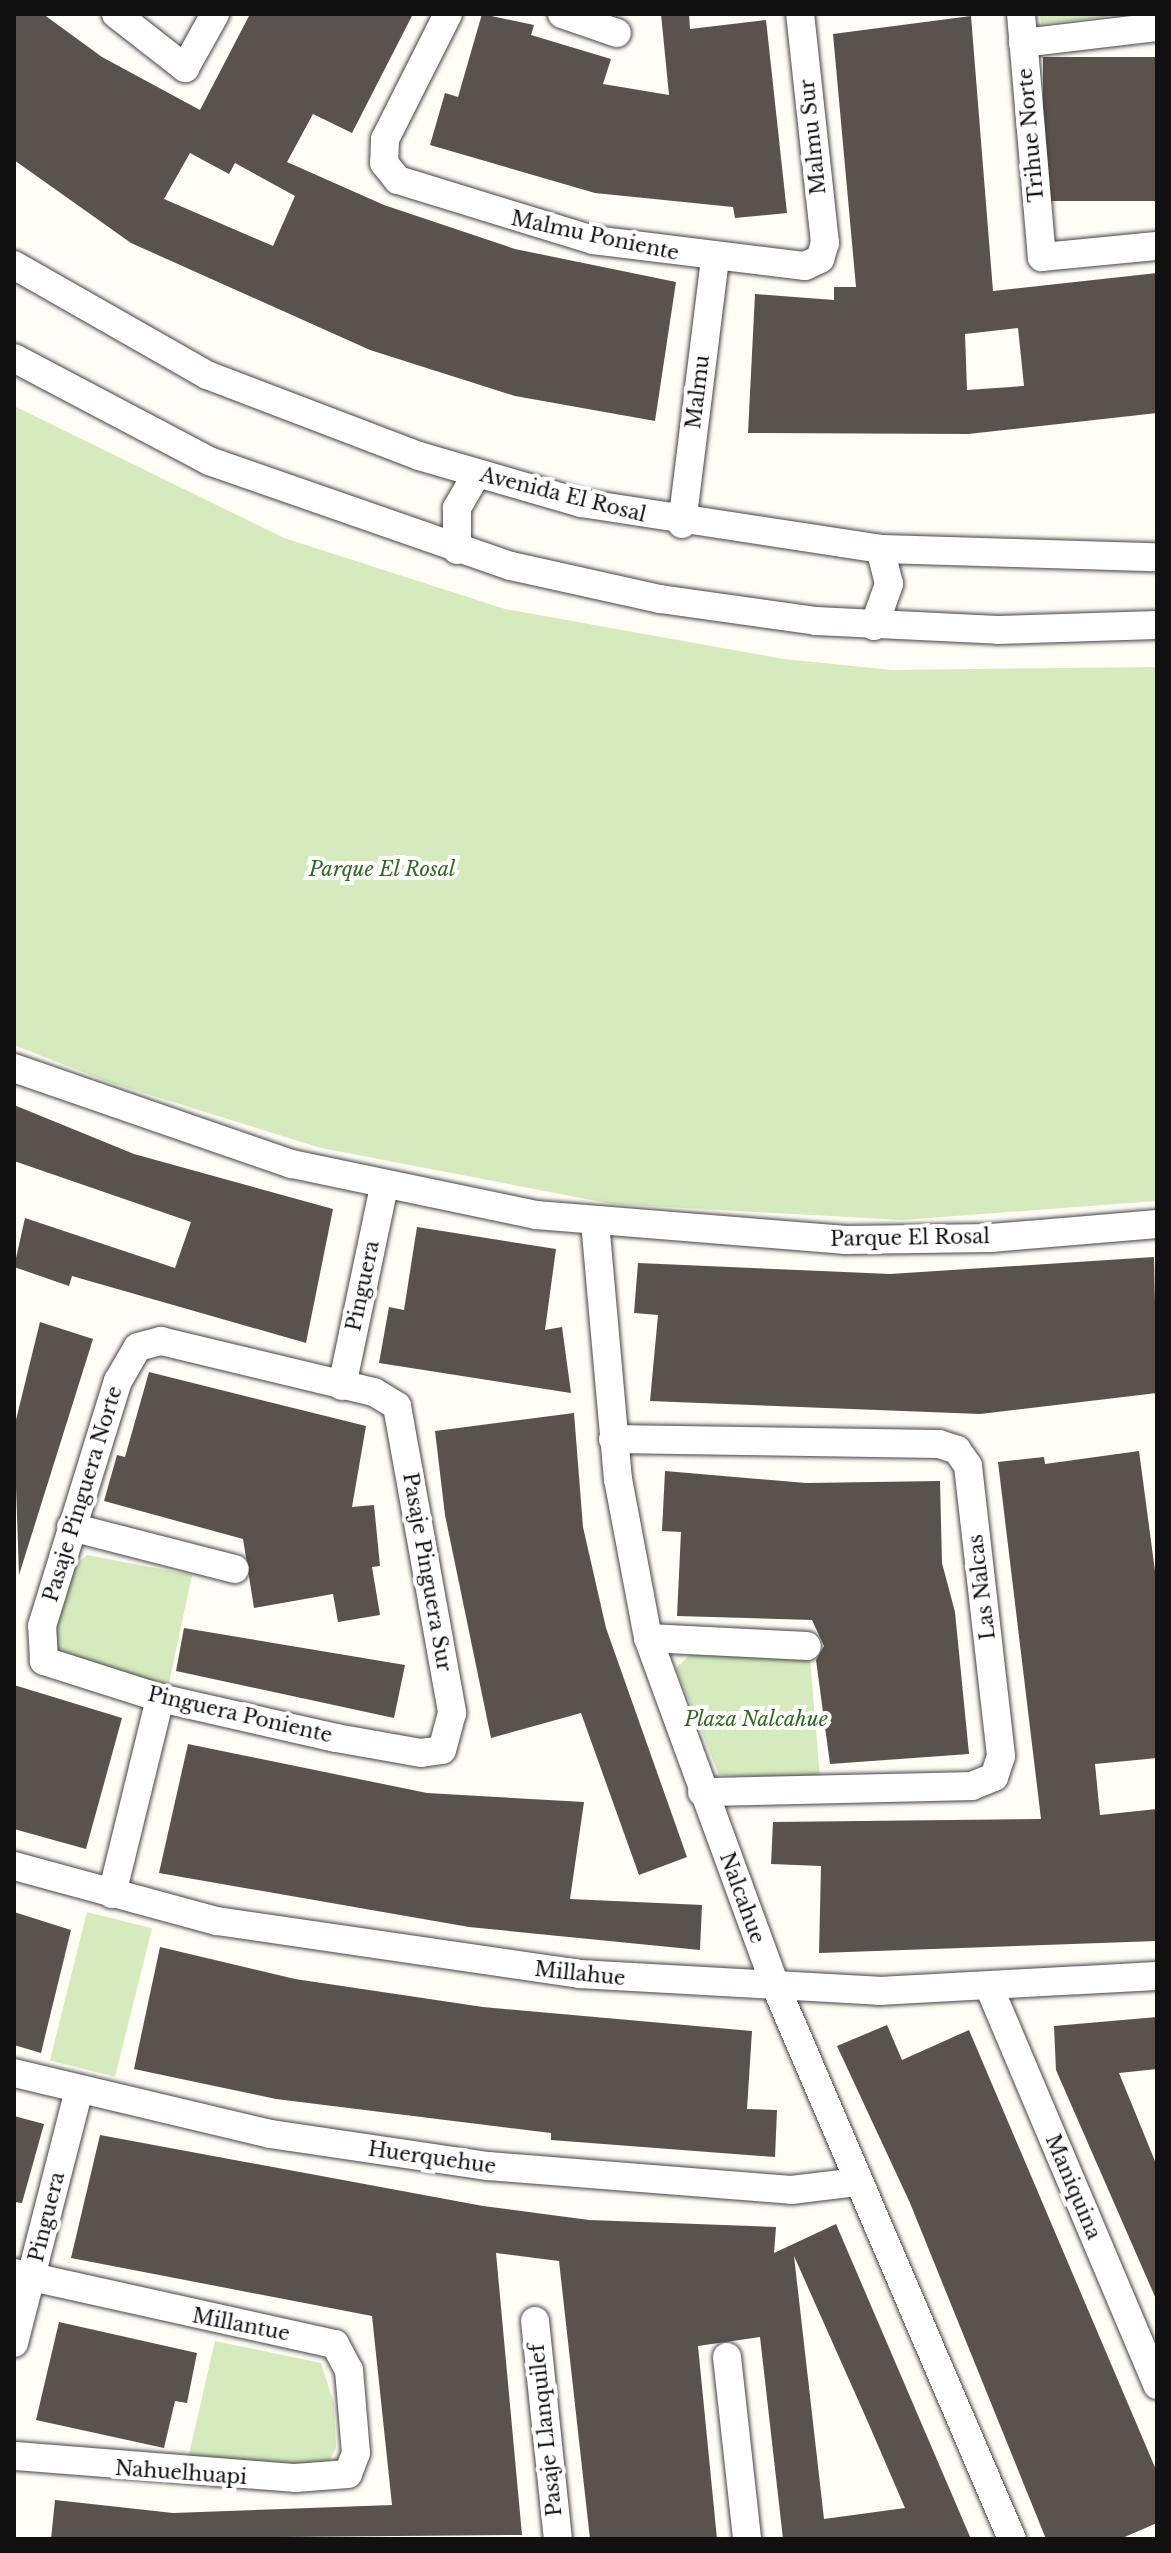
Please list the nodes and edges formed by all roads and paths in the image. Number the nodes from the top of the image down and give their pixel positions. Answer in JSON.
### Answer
{"nodes":[{"id":1,"x":116,"y":14,"type":"edge"},
{"id":2,"x":215,"y":14,"type":"edge"},
{"id":3,"x":448,"y":14,"type":"edge"},
{"id":4,"x":562,"y":14,"type":"edge"},
{"id":5,"x":800,"y":14,"type":"edge"},
{"id":6,"x":1021,"y":14,"type":"edge"},
{"id":7,"x":1157,"y":27,"type":"edge"},
{"id":8,"x":617,"y":33,"type":"dead end"},
{"id":9,"x":1023,"y":43,"type":"junction"},
{"id":10,"x":1157,"y":246,"type":"edge"},
{"id":11,"x":820,"y":259,"type":"joint"},
{"id":12,"x":715,"y":260,"type":"junction"},
{"id":13,"x":14,"y":265,"type":"edge"},
{"id":14,"x":14,"y":358,"type":"edge"},
{"id":15,"x":477,"y":474,"type":"junction"},
{"id":16,"x":682,"y":524,"type":"junction"},
{"id":17,"x":880,"y":549,"type":"junction"},
{"id":18,"x":457,"y":550,"type":"junction"},
{"id":19,"x":1157,"y":557,"type":"edge"},
{"id":20,"x":1157,"y":625,"type":"edge"},
{"id":21,"x":874,"y":626,"type":"junction"},
{"id":22,"x":14,"y":1068,"type":"edge"},
{"id":23,"x":384,"y":1186,"type":"junction"},
{"id":24,"x":595,"y":1222,"type":"junction"},
{"id":25,"x":1157,"y":1224,"type":"edge"},
{"id":26,"x":342,"y":1386,"type":"junction"},
{"id":27,"x":613,"y":1439,"type":"junction"},
{"id":28,"x":71,"y":1527,"type":"junction"},
{"id":29,"x":235,"y":1569,"type":"dead end"},
{"id":30,"x":648,"y":1638,"type":"junction"},
{"id":31,"x":807,"y":1646,"type":"dead end"},
{"id":32,"x":40,"y":1654,"type":"joint"},
{"id":33,"x":160,"y":1698,"type":"junction"},
{"id":34,"x":445,"y":1746,"type":"joint"},
{"id":35,"x":702,"y":1792,"type":"junction"},
{"id":36,"x":14,"y":1866,"type":"edge"},
{"id":37,"x":112,"y":1894,"type":"junction"},
{"id":38,"x":1157,"y":1976,"type":"edge"},
{"id":39,"x":776,"y":1987,"type":"junction"},
{"id":40,"x":990,"y":1989,"type":"junction"},
{"id":41,"x":14,"y":2073,"type":"edge"},
{"id":42,"x":79,"y":2090,"type":"junction"},
{"id":43,"x":857,"y":2182,"type":"junction"},
{"id":44,"x":23,"y":2276,"type":"edge"},
{"id":45,"x":535,"y":2321,"type":"dead end"},
{"id":46,"x":14,"y":2343,"type":"edge"},
{"id":47,"x":727,"y":2357,"type":"dead end"},
{"id":48,"x":1157,"y":2385,"type":"edge"},
{"id":49,"x":14,"y":2456,"type":"edge"},
{"id":50,"x":348,"y":2474,"type":"joint"},
{"id":51,"x":558,"y":2539,"type":"edge"},
{"id":52,"x":747,"y":2539,"type":"edge"},
{"id":53,"x":1012,"y":2539,"type":"edge"}],
"edges":[{"from":1,"to":2,"type":"street"},
{"from":3,"to":12,"type":"street","name":"Malmu Poniente"},
{"from":4,"to":8,"type":"street"},
{"from":5,"to":11,"type":"street","name":"Malmu Sur"},
{"from":6,"to":9,"type":"street","name":"Trihue Norte"},
{"from":7,"to":9,"type":"street"},
{"from":9,"to":10,"type":"street","name":"Trihue Norte"},
{"from":11,"to":12,"type":"street","name":"Malmu Poniente"},
{"from":12,"to":16,"type":"street","name":"Malmu"},
{"from":13,"to":15,"type":"street","name":"Avenida El Rosal"},
{"from":14,"to":18,"type":"street"},
{"from":15,"to":16,"type":"street","name":"Avenida El Rosal"},
{"from":15,"to":18,"type":"street"},
{"from":16,"to":17,"type":"street","name":"Avenida El Rosal"},
{"from":17,"to":19,"type":"street","name":"Avenida El Rosal"},
{"from":17,"to":21,"type":"street"},
{"from":18,"to":21,"type":"street"},
{"from":20,"to":21,"type":"street"},
{"from":22,"to":23,"type":"street","name":"Parque El Rosal"},
{"from":23,"to":24,"type":"street","name":"Parque El Rosal"},
{"from":23,"to":26,"type":"street","name":"Pinguera"},
{"from":24,"to":25,"type":"street","name":"Parque El Rosal"},
{"from":24,"to":27,"type":"street","name":"Nalcahue"},
{"from":26,"to":28,"type":"street","name":"Pasaje Pinguera Norte"},
{"from":26,"to":34,"type":"street","name":"Pasaje Pinguera Sur"},
{"from":27,"to":30,"type":"street","name":"Nalcahue"},
{"from":27,"to":35,"type":"street","name":"Las Nalcas"},
{"from":28,"to":29,"type":"street"},
{"from":28,"to":32,"type":"street","name":"Pasaje Pinguera Norte"},
{"from":30,"to":31,"type":"street"},
{"from":30,"to":35,"type":"street","name":"Nalcahue"},
{"from":32,"to":33,"type":"street","name":"Pinguera Poniente"},
{"from":33,"to":34,"type":"street","name":"Pinguera Poniente"},
{"from":33,"to":37,"type":"street"},
{"from":35,"to":39,"type":"street","name":"Nalcahue"},
{"from":36,"to":37,"type":"street","name":"Millahue"},
{"from":37,"to":39,"type":"street","name":"Millahue"},
{"from":38,"to":40,"type":"street","name":"Millahue"},
{"from":39,"to":40,"type":"street","name":"Millahue"},
{"from":39,"to":43,"type":"street","name":"Nalcahue"},
{"from":40,"to":48,"type":"street","name":"Maniquina"},
{"from":41,"to":42,"type":"street","name":"Huerquehue"},
{"from":42,"to":43,"type":"street","name":"Huerquehue"},
{"from":42,"to":44,"type":"street","name":"Pinguera"},
{"from":43,"to":53,"type":"street","name":"Nalcahue"},
{"from":44,"to":46,"type":"street","name":"Pinguera"},
{"from":44,"to":50,"type":"street","name":"Millantue"},
{"from":45,"to":51,"type":"street","name":"Pasaje Llanquilef"},
{"from":47,"to":52,"type":"street"},
{"from":49,"to":50,"type":"street","name":"Nahuelhuapi"}]}
